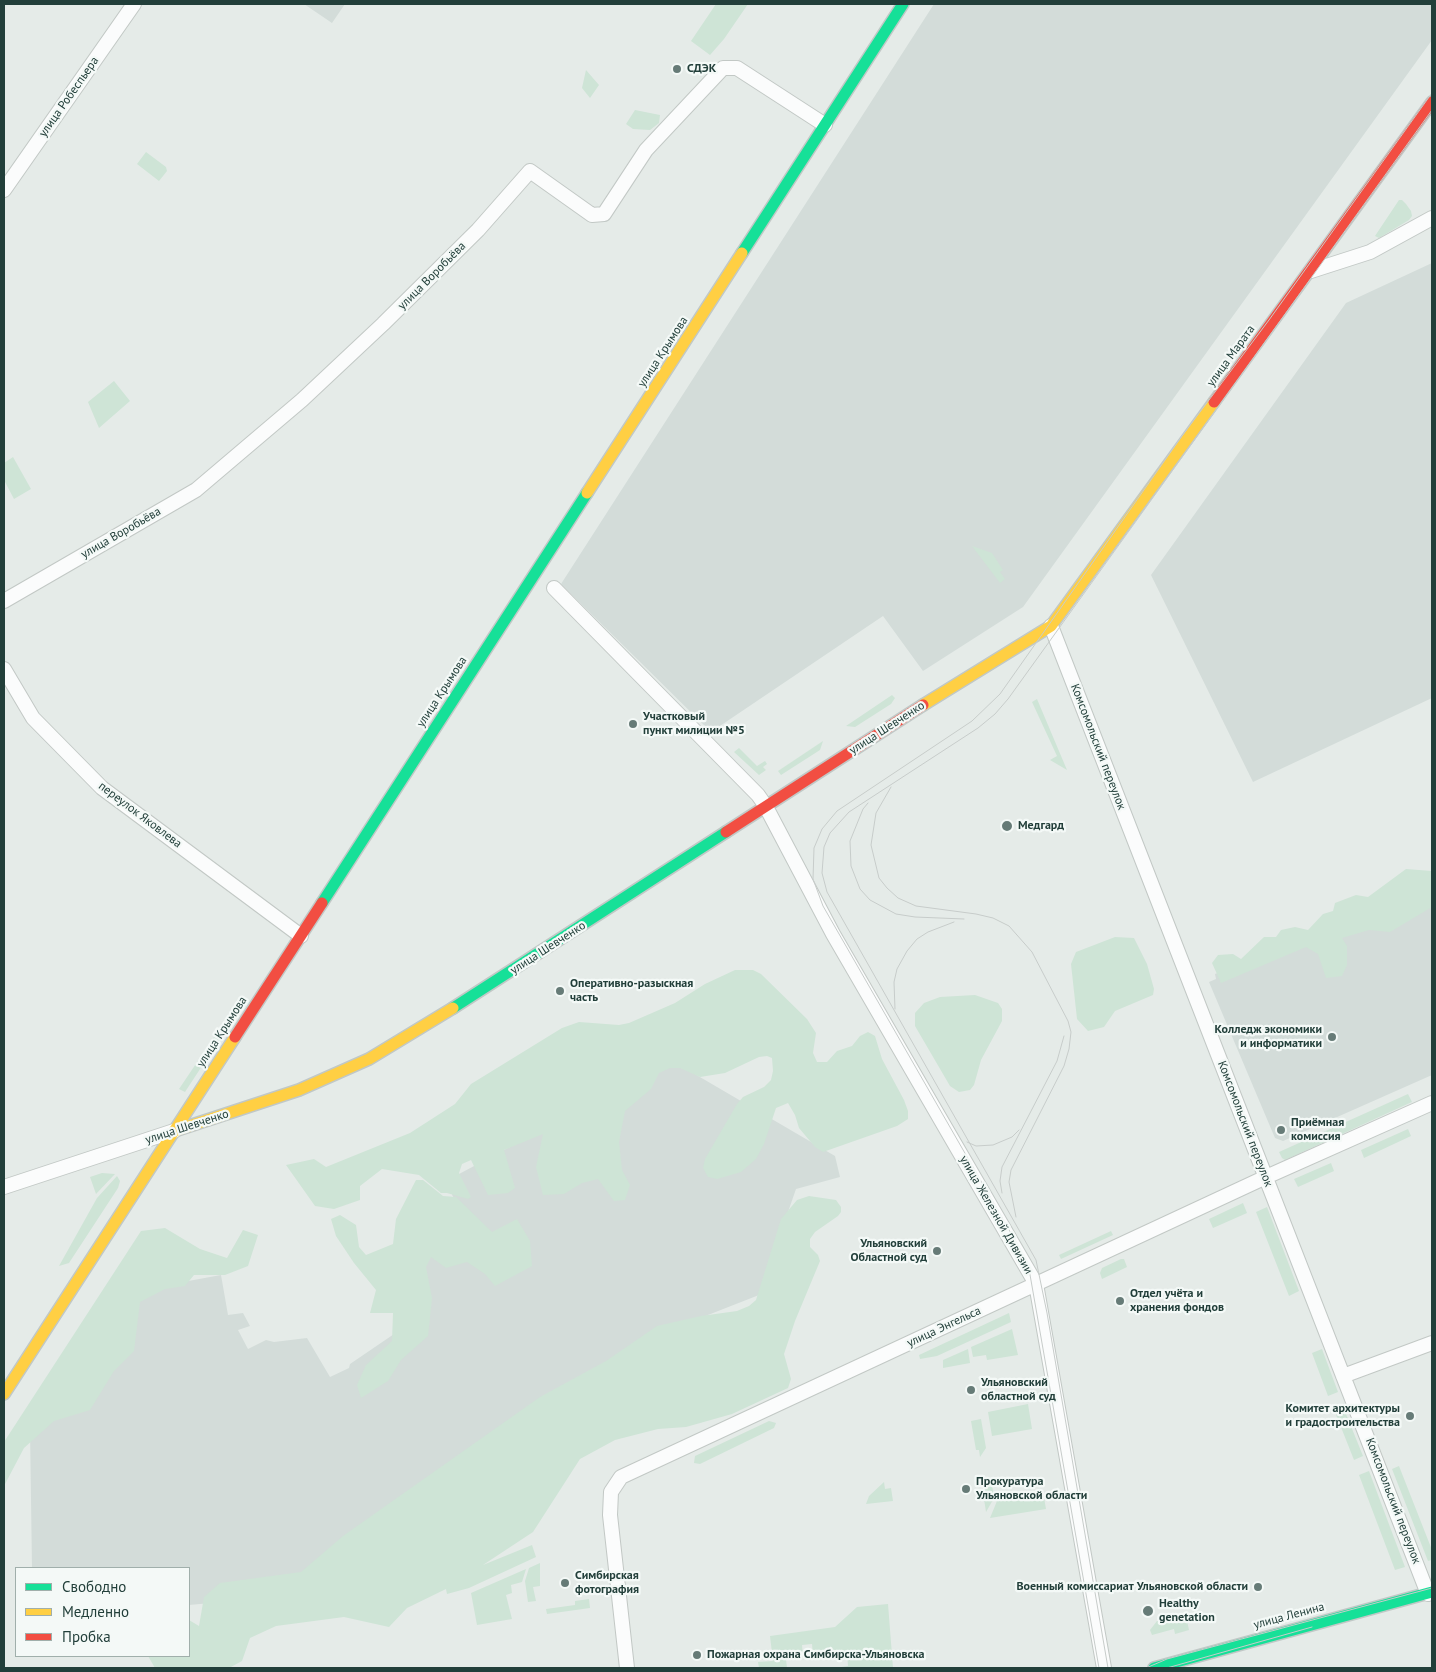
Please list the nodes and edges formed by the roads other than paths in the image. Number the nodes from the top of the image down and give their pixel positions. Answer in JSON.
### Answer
{"nodes":[{"id":1,"x":134,"y":4,"type":"edge"},
{"id":2,"x":904,"y":4,"type":"edge"},
{"id":3,"x":1432,"y":102,"type":"edge"},
{"id":4,"x":825,"y":126,"type":"junction"},
{"id":5,"x":4,"y":190,"type":"edge"},
{"id":6,"x":1432,"y":218,"type":"edge"},
{"id":7,"x":1311,"y":271,"type":"junction"},
{"id":8,"x":554,"y":588,"type":"dead end"},
{"id":9,"x":4,"y":601,"type":"edge"},
{"id":10,"x":1051,"y":626,"type":"junction"},
{"id":11,"x":4,"y":669,"type":"edge"},
{"id":12,"x":766,"y":805,"type":"junction"},
{"id":13,"x":301,"y":936,"type":"junction"},
{"id":14,"x":1432,"y":1104,"type":"edge"},
{"id":15,"x":174,"y":1131,"type":"junction"},
{"id":16,"x":1266,"y":1177,"type":"junction"},
{"id":17,"x":4,"y":1187,"type":"edge"},
{"id":18,"x":1036,"y":1284,"type":"junction"},
{"id":19,"x":1432,"y":1343,"type":"edge"},
{"id":20,"x":1344,"y":1376,"type":"junction"},
{"id":21,"x":4,"y":1394,"type":"edge"},
{"id":22,"x":1430,"y":1593,"type":"edge"},
{"id":23,"x":627,"y":1668,"type":"edge"},
{"id":24,"x":1104,"y":1668,"type":"edge"},
{"id":25,"x":1154,"y":1668,"type":"edge"}],
"edges":[{"from":1,"to":5,"type":"street","name":"улица Робеспьера"},
{"from":2,"to":4,"type":"street","name":"улица Крымова"},
{"from":3,"to":7,"type":"street","name":"улица Марата"},
{"from":4,"to":9,"type":"street","name":"улица Воробьёва"},
{"from":4,"to":13,"type":"street","name":"улица Крымова"},
{"from":6,"to":7,"type":"street"},
{"from":7,"to":10,"type":"street","name":"улица Марата"},
{"from":8,"to":12,"type":"street","name":"улица Железной Дивизии"},
{"from":10,"to":12,"type":"street","name":"улица Шевченко"},
{"from":10,"to":16,"type":"street","name":"Комсомольский переулок"},
{"from":11,"to":13,"type":"street","name":"переулок Яковлева"},
{"from":12,"to":15,"type":"street","name":"улица Шевченко"},
{"from":12,"to":18,"type":"street","name":"улица Железной Дивизии"},
{"from":13,"to":15,"type":"street","name":"улица Крымова"},
{"from":14,"to":16,"type":"street","name":"улица Энгельса"},
{"from":15,"to":17,"type":"street","name":"улица Шевченко"},
{"from":15,"to":21,"type":"street","name":"улица Крымова"},
{"from":16,"to":18,"type":"street","name":"улица Энгельса"},
{"from":16,"to":20,"type":"street","name":"Комсомольский переулок"},
{"from":18,"to":23,"type":"street","name":"улица Энгельса"},
{"from":18,"to":24,"type":"street","name":"улица Железной Дивизии"},
{"from":19,"to":20,"type":"street"},
{"from":20,"to":22,"type":"street","name":"Комсомольский переулок"},
{"from":22,"to":25,"type":"street","name":"улица Ленина"}]}
